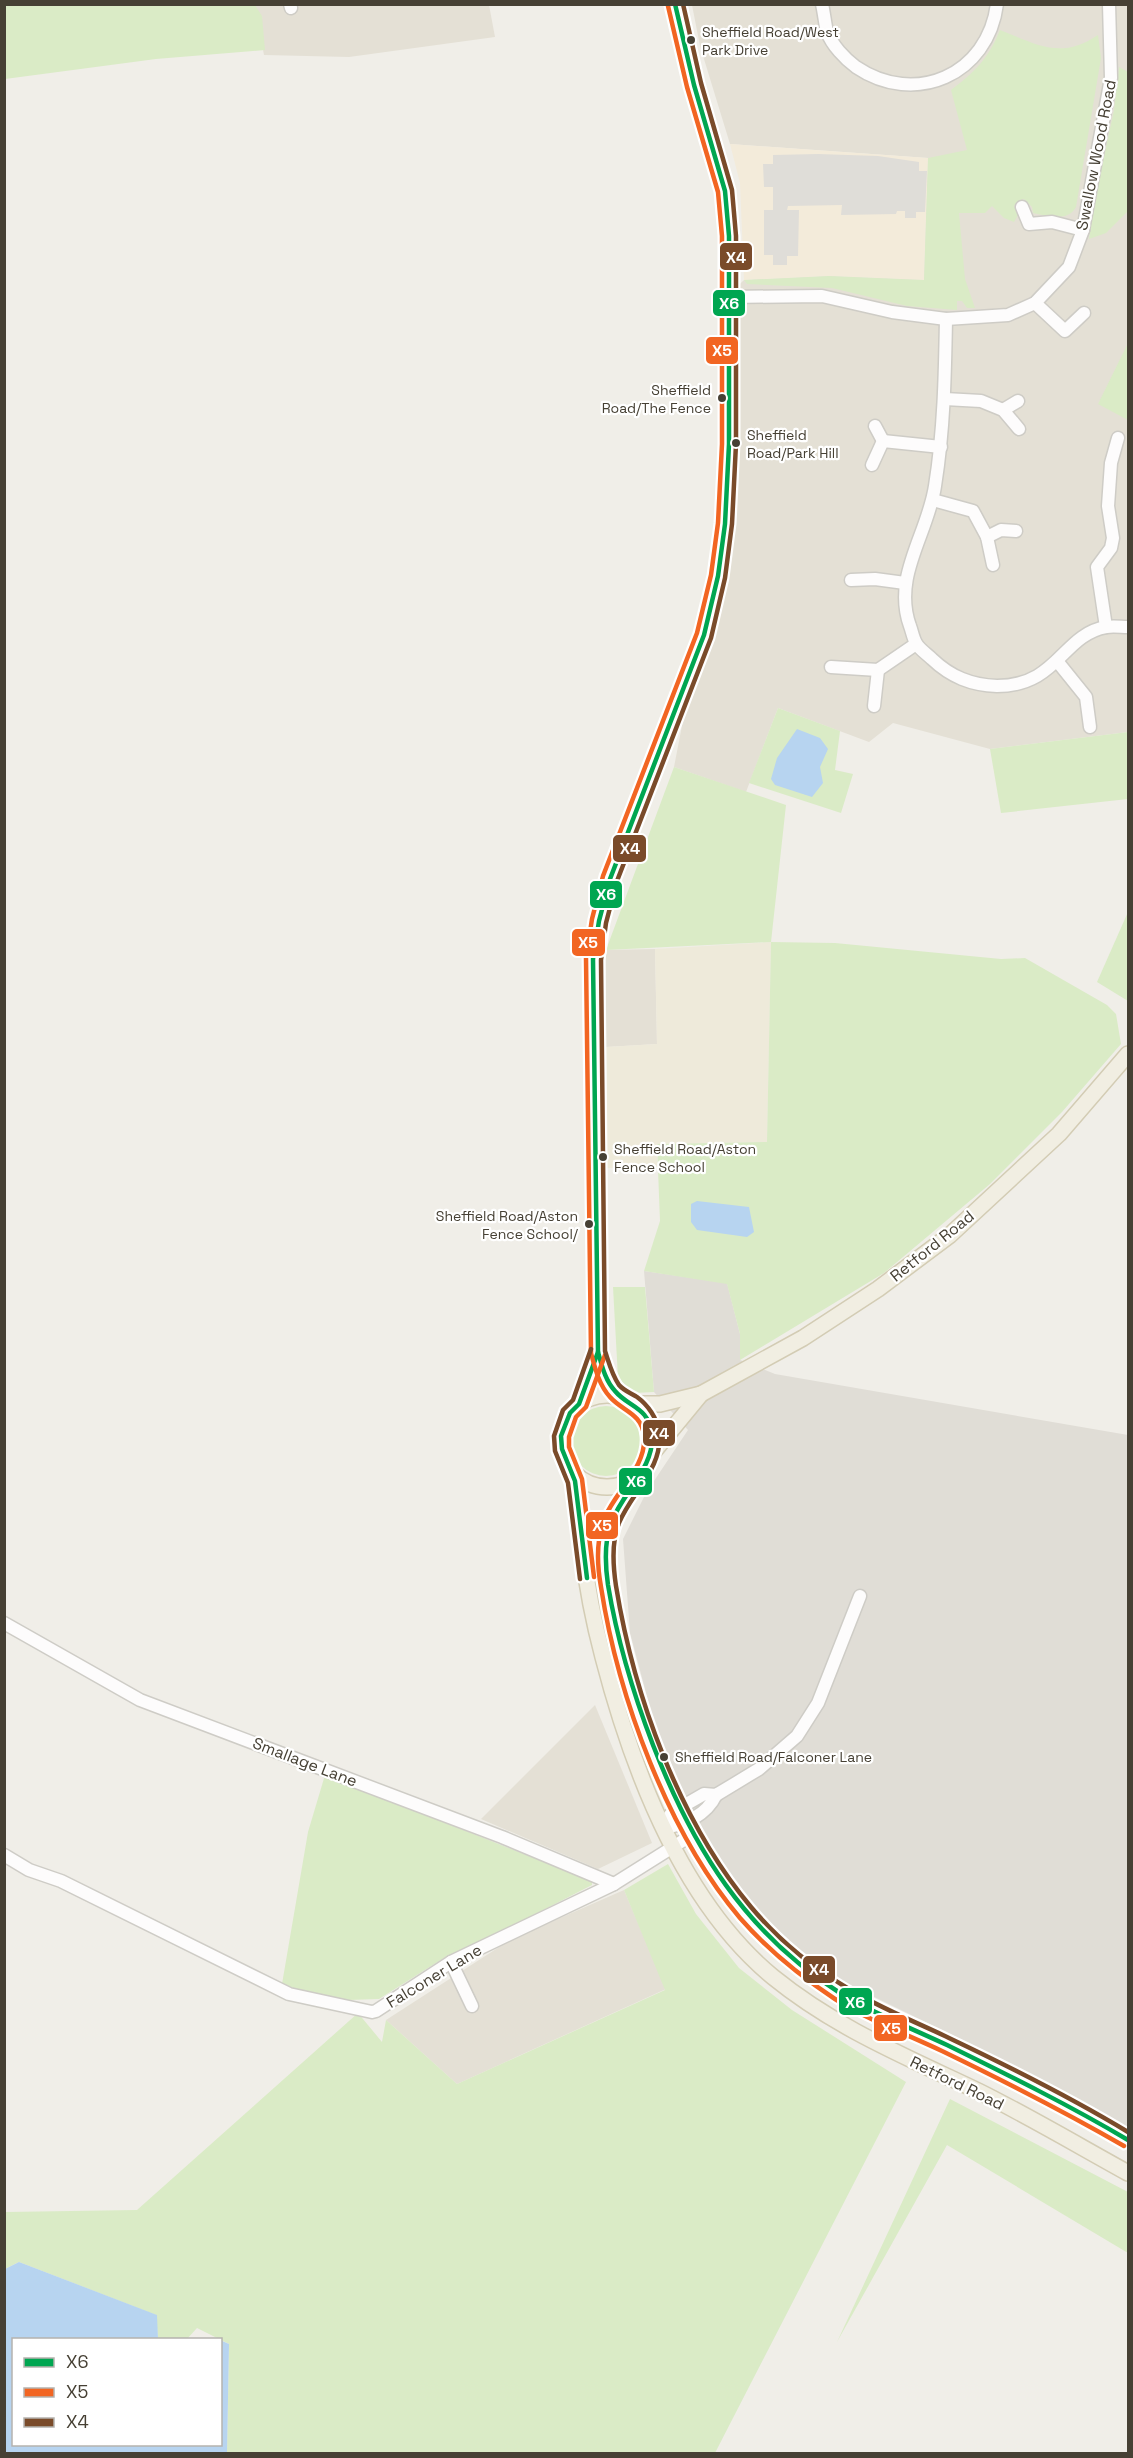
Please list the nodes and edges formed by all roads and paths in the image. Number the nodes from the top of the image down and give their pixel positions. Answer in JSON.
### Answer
{"nodes":[{"id":1,"x":675,"y":4,"type":"edge"},
{"id":2,"x":822,"y":4,"type":"edge"},
{"id":3,"x":997,"y":4,"type":"edge"},
{"id":4,"x":1109,"y":4,"type":"edge"},
{"id":5,"x":1022,"y":207,"type":"dead end"},
{"id":6,"x":1083,"y":230,"type":"junction"},
{"id":7,"x":729,"y":297,"type":"junction"},
{"id":8,"x":1035,"y":303,"type":"junction"},
{"id":9,"x":1084,"y":313,"type":"dead end"},
{"id":10,"x":946,"y":319,"type":"junction"},
{"id":11,"x":945,"y":399,"type":"junction"},
{"id":12,"x":1018,"y":401,"type":"dead end"},
{"id":13,"x":1003,"y":410,"type":"junction"},
{"id":14,"x":875,"y":426,"type":"dead end"},
{"id":15,"x":1019,"y":429,"type":"dead end"},
{"id":16,"x":1118,"y":438,"type":"dead end"},
{"id":17,"x":883,"y":441,"type":"junction"},
{"id":18,"x":941,"y":447,"type":"junction"},
{"id":19,"x":872,"y":465,"type":"dead end"},
{"id":20,"x":933,"y":500,"type":"junction"},
{"id":21,"x":1016,"y":531,"type":"dead end"},
{"id":22,"x":987,"y":537,"type":"junction"},
{"id":23,"x":993,"y":565,"type":"dead end"},
{"id":24,"x":851,"y":580,"type":"dead end"},
{"id":25,"x":905,"y":583,"type":"junction"},
{"id":26,"x":1106,"y":627,"type":"junction"},
{"id":27,"x":1128,"y":627,"type":"edge"},
{"id":28,"x":916,"y":644,"type":"junction"},
{"id":29,"x":1057,"y":661,"type":"junction"},
{"id":30,"x":831,"y":667,"type":"dead end"},
{"id":31,"x":878,"y":670,"type":"junction"},
{"id":32,"x":874,"y":706,"type":"dead end"},
{"id":33,"x":1090,"y":727,"type":"dead end"},
{"id":34,"x":1128,"y":1054,"type":"edge"},
{"id":35,"x":598,"y":1352,"type":"junction"},
{"id":36,"x":701,"y":1394,"type":"junction"},
{"id":37,"x":619,"y":1397,"type":"junction"},
{"id":38,"x":579,"y":1404,"type":"junction"},
{"id":39,"x":634,"y":1404,"type":"junction"},
{"id":40,"x":649,"y":1459,"type":"junction"},
{"id":41,"x":572,"y":1471,"type":"junction"},
{"id":42,"x":640,"y":1472,"type":"junction"},
{"id":43,"x":860,"y":1596,"type":"dead end"},
{"id":44,"x":4,"y":1623,"type":"edge"},
{"id":45,"x":716,"y":1795,"type":"junction"},
{"id":46,"x":678,"y":1809,"type":"junction"},
{"id":47,"x":664,"y":1827,"type":"junction"},
{"id":48,"x":688,"y":1829,"type":"junction"},
{"id":49,"x":674,"y":1846,"type":"junction"},
{"id":50,"x":4,"y":1855,"type":"edge"},
{"id":51,"x":614,"y":1884,"type":"junction"},
{"id":52,"x":451,"y":1962,"type":"junction"},
{"id":53,"x":472,"y":2006,"type":"dead end"},
{"id":54,"x":1128,"y":2140,"type":"edge"},
{"id":55,"x":1128,"y":2173,"type":"edge"}],
"edges":[{"from":1,"to":7,"type":"street"},
{"from":2,"to":3,"type":"street"},
{"from":4,"to":6,"type":"street","name":"Swallow Wood Road"},
{"from":5,"to":6,"type":"street"},
{"from":6,"to":8,"type":"street","name":"Swallow Wood Road"},
{"from":7,"to":10,"type":"street","name":"Swallow Wood Road"},
{"from":7,"to":35,"type":"street"},
{"from":8,"to":9,"type":"street"},
{"from":8,"to":10,"type":"street","name":"Swallow Wood Road"},
{"from":10,"to":11,"type":"street"},
{"from":11,"to":13,"type":"street"},
{"from":11,"to":18,"type":"street"},
{"from":12,"to":13,"type":"street"},
{"from":13,"to":15,"type":"street"},
{"from":14,"to":17,"type":"street"},
{"from":16,"to":26,"type":"street"},
{"from":17,"to":18,"type":"street"},
{"from":17,"to":19,"type":"street"},
{"from":18,"to":20,"type":"street"},
{"from":20,"to":22,"type":"street"},
{"from":20,"to":25,"type":"street"},
{"from":21,"to":22,"type":"street"},
{"from":22,"to":23,"type":"street"},
{"from":24,"to":25,"type":"street"},
{"from":25,"to":28,"type":"street"},
{"from":26,"to":27,"type":"street"},
{"from":26,"to":29,"type":"street"},
{"from":28,"to":29,"type":"street"},
{"from":28,"to":31,"type":"street"},
{"from":29,"to":33,"type":"street"},
{"from":30,"to":31,"type":"street"},
{"from":31,"to":32,"type":"street"},
{"from":34,"to":36,"type":"main road","name":"Retford Road"},
{"from":35,"to":37,"type":"street"},
{"from":35,"to":38,"type":"street"},
{"from":36,"to":39,"type":"main road","name":"Retford Road"},
{"from":36,"to":40,"type":"main road","name":"Retford Road"},
{"from":37,"to":38,"type":"main road"},
{"from":37,"to":39,"type":"main road"},
{"from":38,"to":41,"type":"main road"},
{"from":39,"to":40,"type":"main road"},
{"from":40,"to":42,"type":"main road"},
{"from":41,"to":42,"type":"main road"},
{"from":41,"to":47,"type":"main road","name":"Retford Road"},
{"from":42,"to":46,"type":"main road","name":"Retford Road"},
{"from":43,"to":45,"type":"street"},
{"from":44,"to":51,"type":"street","name":"Smallage Lane"},
{"from":45,"to":46,"type":"street"},
{"from":45,"to":48,"type":"street","name":"Falconer Lane"},
{"from":46,"to":47,"type":"street"},
{"from":46,"to":48,"type":"main road","name":"Retford Road"},
{"from":47,"to":48,"type":"street"},
{"from":47,"to":49,"type":"main road","name":"Retford Road"},
{"from":48,"to":49,"type":"street","name":"Falconer Lane"},
{"from":48,"to":54,"type":"main road","name":"Retford Road"},
{"from":49,"to":51,"type":"street","name":"Falconer Lane"},
{"from":49,"to":55,"type":"main road","name":"Retford Road"},
{"from":50,"to":52,"type":"street","name":"Falconer Lane"},
{"from":51,"to":52,"type":"street","name":"Falconer Lane"},
{"from":52,"to":53,"type":"street"}]}
